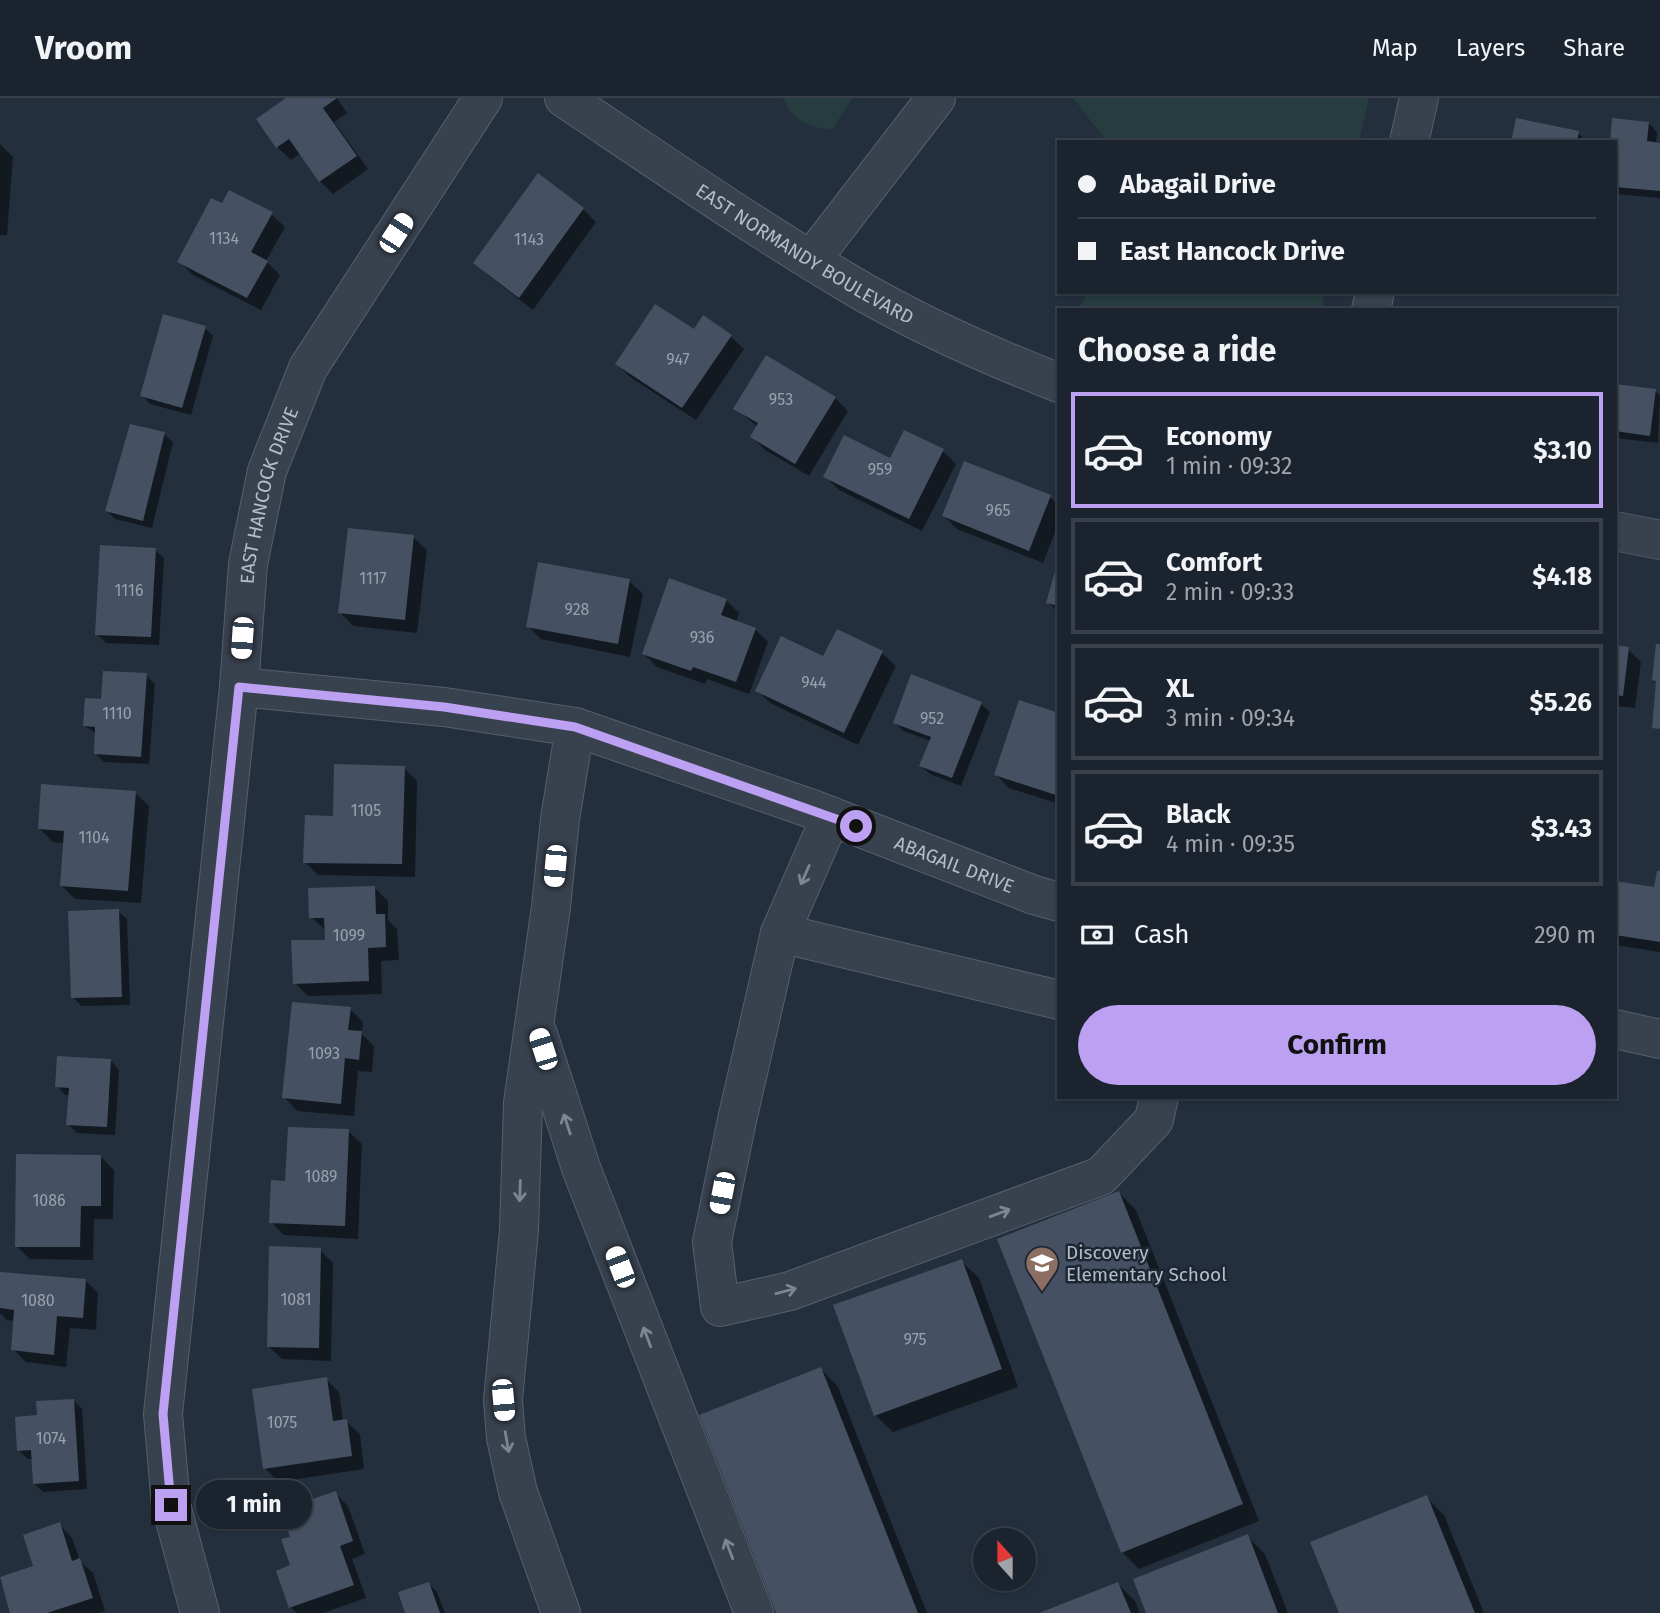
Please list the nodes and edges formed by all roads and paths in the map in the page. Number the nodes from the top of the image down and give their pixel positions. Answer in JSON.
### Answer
{"nodes":[{"id":1,"x":483,"y":98,"type":"edge"},
{"id":2,"x":564,"y":98,"type":"edge"},
{"id":3,"x":936,"y":98,"type":"edge"},
{"id":4,"x":1419,"y":98,"type":"edge"},
{"id":5,"x":1409,"y":140,"type":"edge"},
{"id":6,"x":811,"y":260,"type":"junction"},
{"id":7,"x":1057,"y":382,"type":"edge"},
{"id":8,"x":1617,"y":531,"type":"edge"},
{"id":9,"x":1660,"y":540,"type":"edge"},
{"id":10,"x":239,"y":687,"type":"junction"},
{"id":11,"x":575,"y":727,"type":"junction"},
{"id":12,"x":831,"y":816,"type":"junction"},
{"id":13,"x":1057,"y":901,"type":"edge"},
{"id":14,"x":780,"y":933,"type":"junction"},
{"id":15,"x":1057,"y":1000,"type":"edge"},
{"id":16,"x":536,"y":1026,"type":"junction"},
{"id":17,"x":1617,"y":1029,"type":"edge"},
{"id":18,"x":1660,"y":1039,"type":"edge"},
{"id":19,"x":1159,"y":1099,"type":"edge"},
{"id":20,"x":200,"y":1613,"type":"edge"},
{"id":21,"x":561,"y":1613,"type":"edge"},
{"id":22,"x":754,"y":1613,"type":"edge"}],
"edges":[{"from":1,"to":10,"type":"street","name":"EAST HANCOCK DRIVE"},
{"from":2,"to":6,"type":"street","name":"EAST NORMANDY BOULEVARD"},
{"from":3,"to":6,"type":"street"},
{"from":4,"to":5,"type":"street"},
{"from":6,"to":7,"type":"street","name":"EAST NORMANDY BOULEVARD"},
{"from":8,"to":9,"type":"street"},
{"from":10,"to":11,"type":"street","name":"ABAGAIL DRIVE"},
{"from":10,"to":20,"type":"street","name":"EAST HANCOCK DRIVE"},
{"from":11,"to":12,"type":"street","name":"ABAGAIL DRIVE"},
{"from":11,"to":16,"type":"street"},
{"from":12,"to":13,"type":"street","name":"ABAGAIL DRIVE"},
{"from":12,"to":14,"type":"street","one_way":true},
{"from":14,"to":15,"type":"street"},
{"from":14,"to":19,"type":"street","one_way":true},
{"from":16,"to":21,"type":"street","one_way":true},
{"from":22,"to":16,"type":"street","one_way":true},
{"from":17,"to":18,"type":"street"}]}
